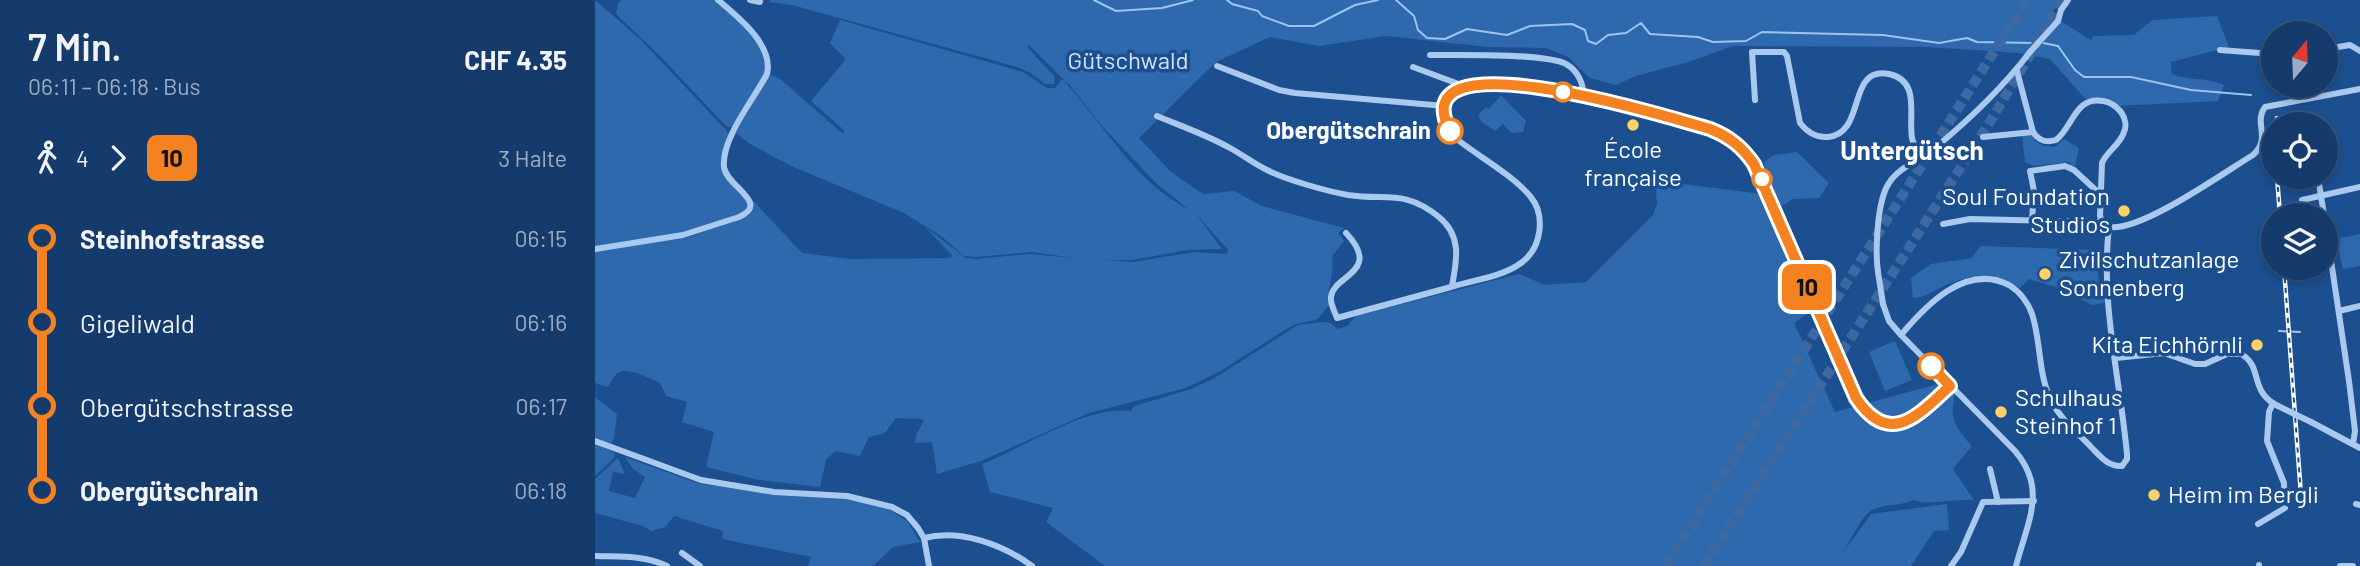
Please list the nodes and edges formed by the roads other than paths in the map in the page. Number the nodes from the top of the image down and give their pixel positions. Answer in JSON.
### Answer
{"nodes":[{"id":1,"x":718,"y":0,"type":"edge"},
{"id":2,"x":750,"y":0,"type":"edge"},
{"id":3,"x":2068,"y":0,"type":"edge"},
{"id":4,"x":760,"y":2,"type":"edge"},
{"id":5,"x":2338,"y":46,"type":"edge"},
{"id":6,"x":2220,"y":50,"type":"dead end"},
{"id":7,"x":2360,"y":51,"type":"edge"},
{"id":8,"x":2261,"y":53,"type":"edge"},
{"id":9,"x":1430,"y":55,"type":"dead end"},
{"id":10,"x":1217,"y":66,"type":"dead end"},
{"id":11,"x":1413,"y":67,"type":"dead end"},
{"id":12,"x":2017,"y":71,"type":"junction"},
{"id":13,"x":1461,"y":88,"type":"junction"},
{"id":14,"x":2360,"y":89,"type":"edge"},
{"id":15,"x":1583,"y":96,"type":"junction"},
{"id":16,"x":1755,"y":100,"type":"dead end"},
{"id":17,"x":1445,"y":106,"type":"junction"},
{"id":18,"x":1157,"y":116,"type":"dead end"},
{"id":19,"x":2033,"y":132,"type":"junction"},
{"id":20,"x":1983,"y":137,"type":"dead end"},
{"id":21,"x":1922,"y":157,"type":"junction"},
{"id":22,"x":2360,"y":187,"type":"edge"},
{"id":23,"x":2320,"y":189,"type":"edge"},
{"id":24,"x":2100,"y":194,"type":"junction"},
{"id":25,"x":2321,"y":196,"type":"junction"},
{"id":26,"x":2302,"y":200,"type":"dead end"},
{"id":27,"x":2322,"y":203,"type":"edge"},
{"id":28,"x":2032,"y":220,"type":"junction"},
{"id":29,"x":2102,"y":222,"type":"junction"},
{"id":30,"x":1943,"y":225,"type":"dead end"},
{"id":31,"x":2109,"y":227,"type":"junction"},
{"id":32,"x":1346,"y":233,"type":"dead end"},
{"id":33,"x":595,"y":249,"type":"edge"},
{"id":34,"x":2334,"y":280,"type":"edge"},
{"id":35,"x":1452,"y":286,"type":"junction"},
{"id":36,"x":2360,"y":306,"type":"edge"},
{"id":37,"x":2339,"y":311,"type":"junction"},
{"id":38,"x":1901,"y":335,"type":"junction"},
{"id":39,"x":2116,"y":358,"type":"junction"},
{"id":40,"x":2360,"y":379,"type":"edge"},
{"id":41,"x":2349,"y":381,"type":"junction"},
{"id":42,"x":1950,"y":386,"type":"junction"},
{"id":43,"x":2275,"y":404,"type":"junction"},
{"id":44,"x":595,"y":441,"type":"edge"},
{"id":45,"x":2353,"y":444,"type":"junction"},
{"id":46,"x":2360,"y":448,"type":"edge"},
{"id":47,"x":1990,"y":469,"type":"dead end"},
{"id":48,"x":2034,"y":501,"type":"junction"},
{"id":49,"x":1998,"y":502,"type":"junction"},
{"id":50,"x":2258,"y":524,"type":"dead end"},
{"id":51,"x":924,"y":538,"type":"junction"},
{"id":52,"x":682,"y":552,"type":"dead end"},
{"id":53,"x":595,"y":556,"type":"edge"},
{"id":54,"x":697,"y":565,"type":"edge"},
{"id":55,"x":667,"y":566,"type":"edge"},
{"id":56,"x":929,"y":566,"type":"edge"},
{"id":57,"x":1032,"y":566,"type":"edge"},
{"id":58,"x":1951,"y":566,"type":"edge"},
{"id":59,"x":2016,"y":566,"type":"edge"},
{"id":60,"x":2340,"y":566,"type":"edge"},
{"id":61,"x":2353,"y":566,"type":"edge"}],
"edges":[{"from":1,"to":33,"type":"street"},
{"from":2,"to":4,"type":"street"},
{"from":3,"to":12,"type":"street","bridge":true},
{"from":5,"to":7,"type":"street"},
{"from":6,"to":8,"type":"street"},
{"from":9,"to":15,"type":"street"},
{"from":10,"to":17,"type":"street"},
{"from":11,"to":13,"type":"street"},
{"from":12,"to":19,"type":"street"},
{"from":12,"to":21,"type":"street"},
{"from":13,"to":15,"type":"street"},
{"from":13,"to":17,"type":"street"},
{"from":14,"to":31,"type":"street"},
{"from":15,"to":42,"type":"street"},
{"from":16,"to":21,"type":"street"},
{"from":17,"to":35,"type":"street"},
{"from":18,"to":35,"type":"street"},
{"from":19,"to":20,"type":"street"},
{"from":19,"to":24,"type":"street"},
{"from":21,"to":38,"type":"street","bridge":true},
{"from":22,"to":25,"type":"street"},
{"from":23,"to":25,"type":"street"},
{"from":24,"to":28,"type":"street"},
{"from":24,"to":29,"type":"street"},
{"from":25,"to":26,"type":"street"},
{"from":25,"to":27,"type":"street"},
{"from":28,"to":29,"type":"street"},
{"from":28,"to":30,"type":"street"},
{"from":29,"to":31,"type":"street"},
{"from":31,"to":39,"type":"street"},
{"from":32,"to":35,"type":"street"},
{"from":34,"to":37,"type":"street"},
{"from":36,"to":37,"type":"street"},
{"from":37,"to":41,"type":"street"},
{"from":38,"to":39,"type":"street"},
{"from":38,"to":42,"type":"street"},
{"from":39,"to":43,"type":"street"},
{"from":40,"to":41,"type":"street"},
{"from":41,"to":45,"type":"street"},
{"from":42,"to":48,"type":"street"},
{"from":43,"to":45,"type":"street","bridge":true},
{"from":43,"to":50,"type":"street"},
{"from":44,"to":51,"type":"street"},
{"from":45,"to":46,"type":"street"},
{"from":47,"to":49,"type":"street"},
{"from":48,"to":49,"type":"street"},
{"from":48,"to":59,"type":"street"},
{"from":49,"to":58,"type":"street"},
{"from":51,"to":56,"type":"street"},
{"from":51,"to":57,"type":"street"},
{"from":52,"to":54,"type":"street"},
{"from":53,"to":55,"type":"street"},
{"from":60,"to":61,"type":"street"}]}
